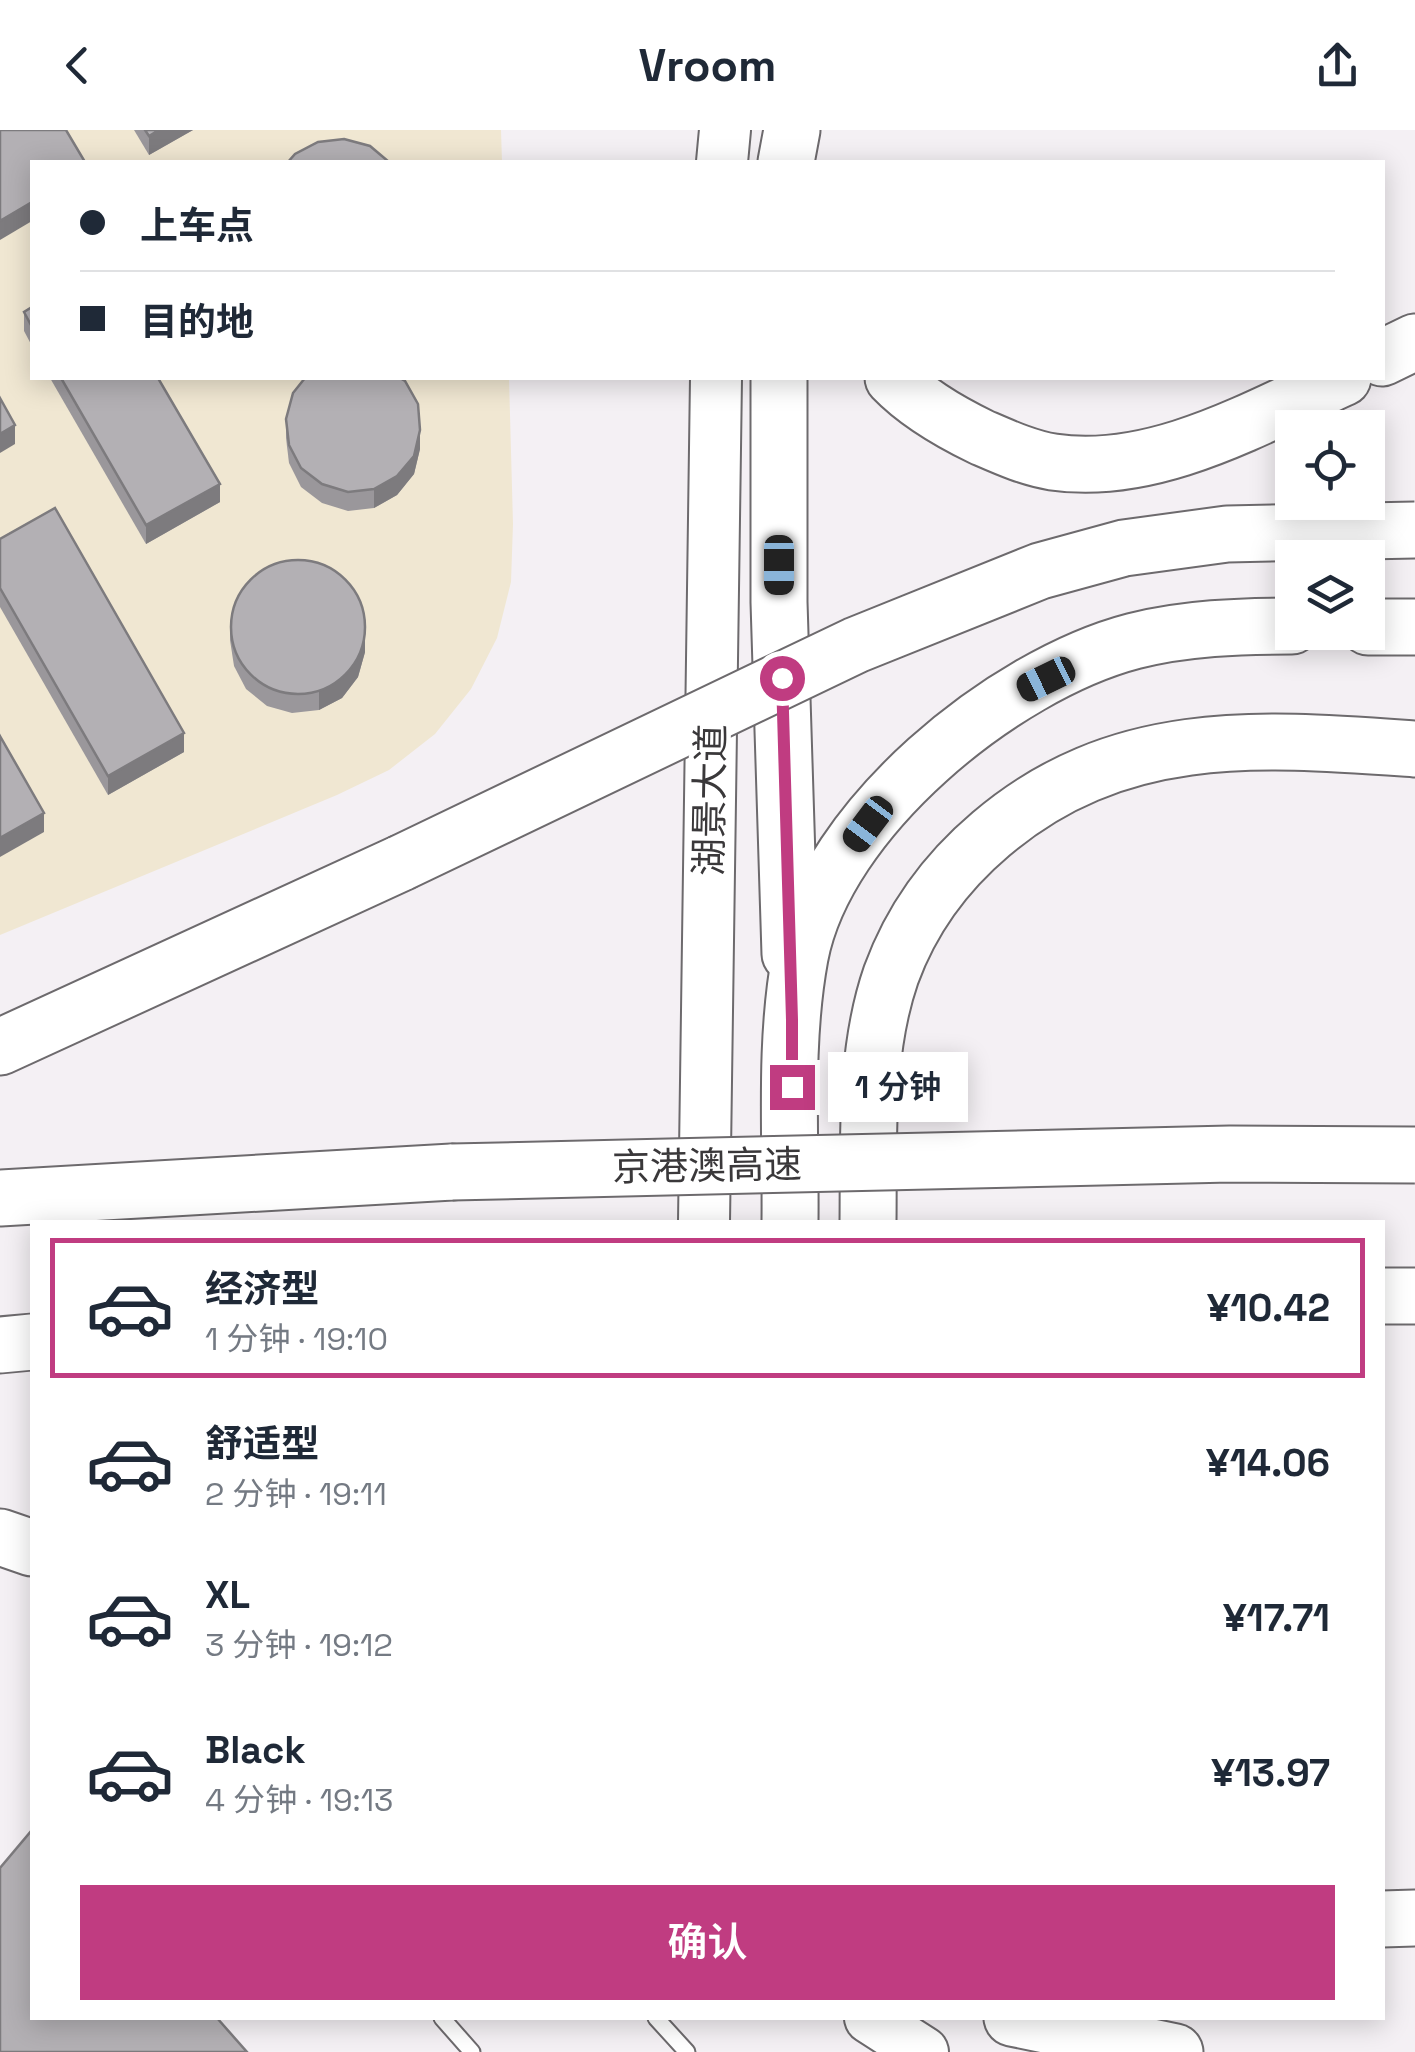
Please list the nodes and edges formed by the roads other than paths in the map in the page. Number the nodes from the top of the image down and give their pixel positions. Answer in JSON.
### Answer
{"nodes":[{"id":1,"x":725,"y":130,"type":"edge"},
{"id":2,"x":722,"y":160,"type":"edge"},
{"id":3,"x":1415,"y":342,"type":"edge"},
{"id":4,"x":1385,"y":357,"type":"edge"},
{"id":5,"x":716,"y":380,"type":"edge"},
{"id":6,"x":779,"y":380,"type":"edge"},
{"id":7,"x":895,"y":380,"type":"edge"},
{"id":8,"x":1339,"y":380,"type":"edge"},
{"id":9,"x":1415,"y":530,"type":"edge"},
{"id":10,"x":1385,"y":626,"type":"edge"},
{"id":11,"x":1275,"y":627,"type":"edge"},
{"id":12,"x":1415,"y":627,"type":"edge"},
{"id":13,"x":1415,"y":749,"type":"edge"},
{"id":14,"x":792,"y":1020,"type":"junction"},
{"id":15,"x":0,"y":1047,"type":"edge"},
{"id":16,"x":1415,"y":1155,"type":"edge"},
{"id":17,"x":0,"y":1198,"type":"edge"},
{"id":18,"x":704,"y":1220,"type":"edge"},
{"id":19,"x":790,"y":1220,"type":"edge"},
{"id":20,"x":868,"y":1220,"type":"edge"},
{"id":21,"x":1385,"y":1296,"type":"edge"},
{"id":22,"x":1415,"y":1296,"type":"edge"},
{"id":23,"x":30,"y":1342,"type":"edge"},
{"id":24,"x":0,"y":1344,"type":"edge"},
{"id":25,"x":0,"y":1537,"type":"edge"},
{"id":26,"x":30,"y":1547,"type":"edge"},
{"id":27,"x":1415,"y":1918,"type":"edge"},
{"id":28,"x":1385,"y":1919,"type":"edge"},
{"id":29,"x":444,"y":2020,"type":"edge"},
{"id":30,"x":658,"y":2020,"type":"edge"},
{"id":31,"x":873,"y":2020,"type":"edge"},
{"id":32,"x":1022,"y":2020,"type":"edge"},
{"id":33,"x":1082,"y":2020,"type":"edge"},
{"id":34,"x":1154,"y":2047,"type":"edge"},
{"id":35,"x":472,"y":2052,"type":"edge"},
{"id":36,"x":687,"y":2052,"type":"edge"},
{"id":37,"x":924,"y":2052,"type":"edge"}],
"edges":[{"from":1,"to":2,"type":"main road"},
{"from":3,"to":4,"type":"highway"},
{"from":5,"to":18,"type":"main road","name":"湖景大道"},
{"from":6,"to":14,"type":"highway"},
{"from":7,"to":8,"type":"highway"},
{"from":9,"to":15,"type":"highway","bridge":true},
{"from":10,"to":12,"type":"highway"},
{"from":11,"to":14,"type":"highway"},
{"from":13,"to":20,"type":"highway"},
{"from":14,"to":19,"type":"highway"},
{"from":16,"to":17,"type":"highway","name":"京港澳高速","bridge":true},
{"from":21,"to":22,"type":"highway"},
{"from":23,"to":24,"type":"highway"},
{"from":25,"to":26,"type":"highway"},
{"from":27,"to":28,"type":"highway"},
{"from":29,"to":35,"type":"lane"},
{"from":30,"to":36,"type":"lane"},
{"from":31,"to":37,"type":"main road"},
{"from":32,"to":34,"type":"highway"},
{"from":33,"to":34,"type":"highway"}]}
